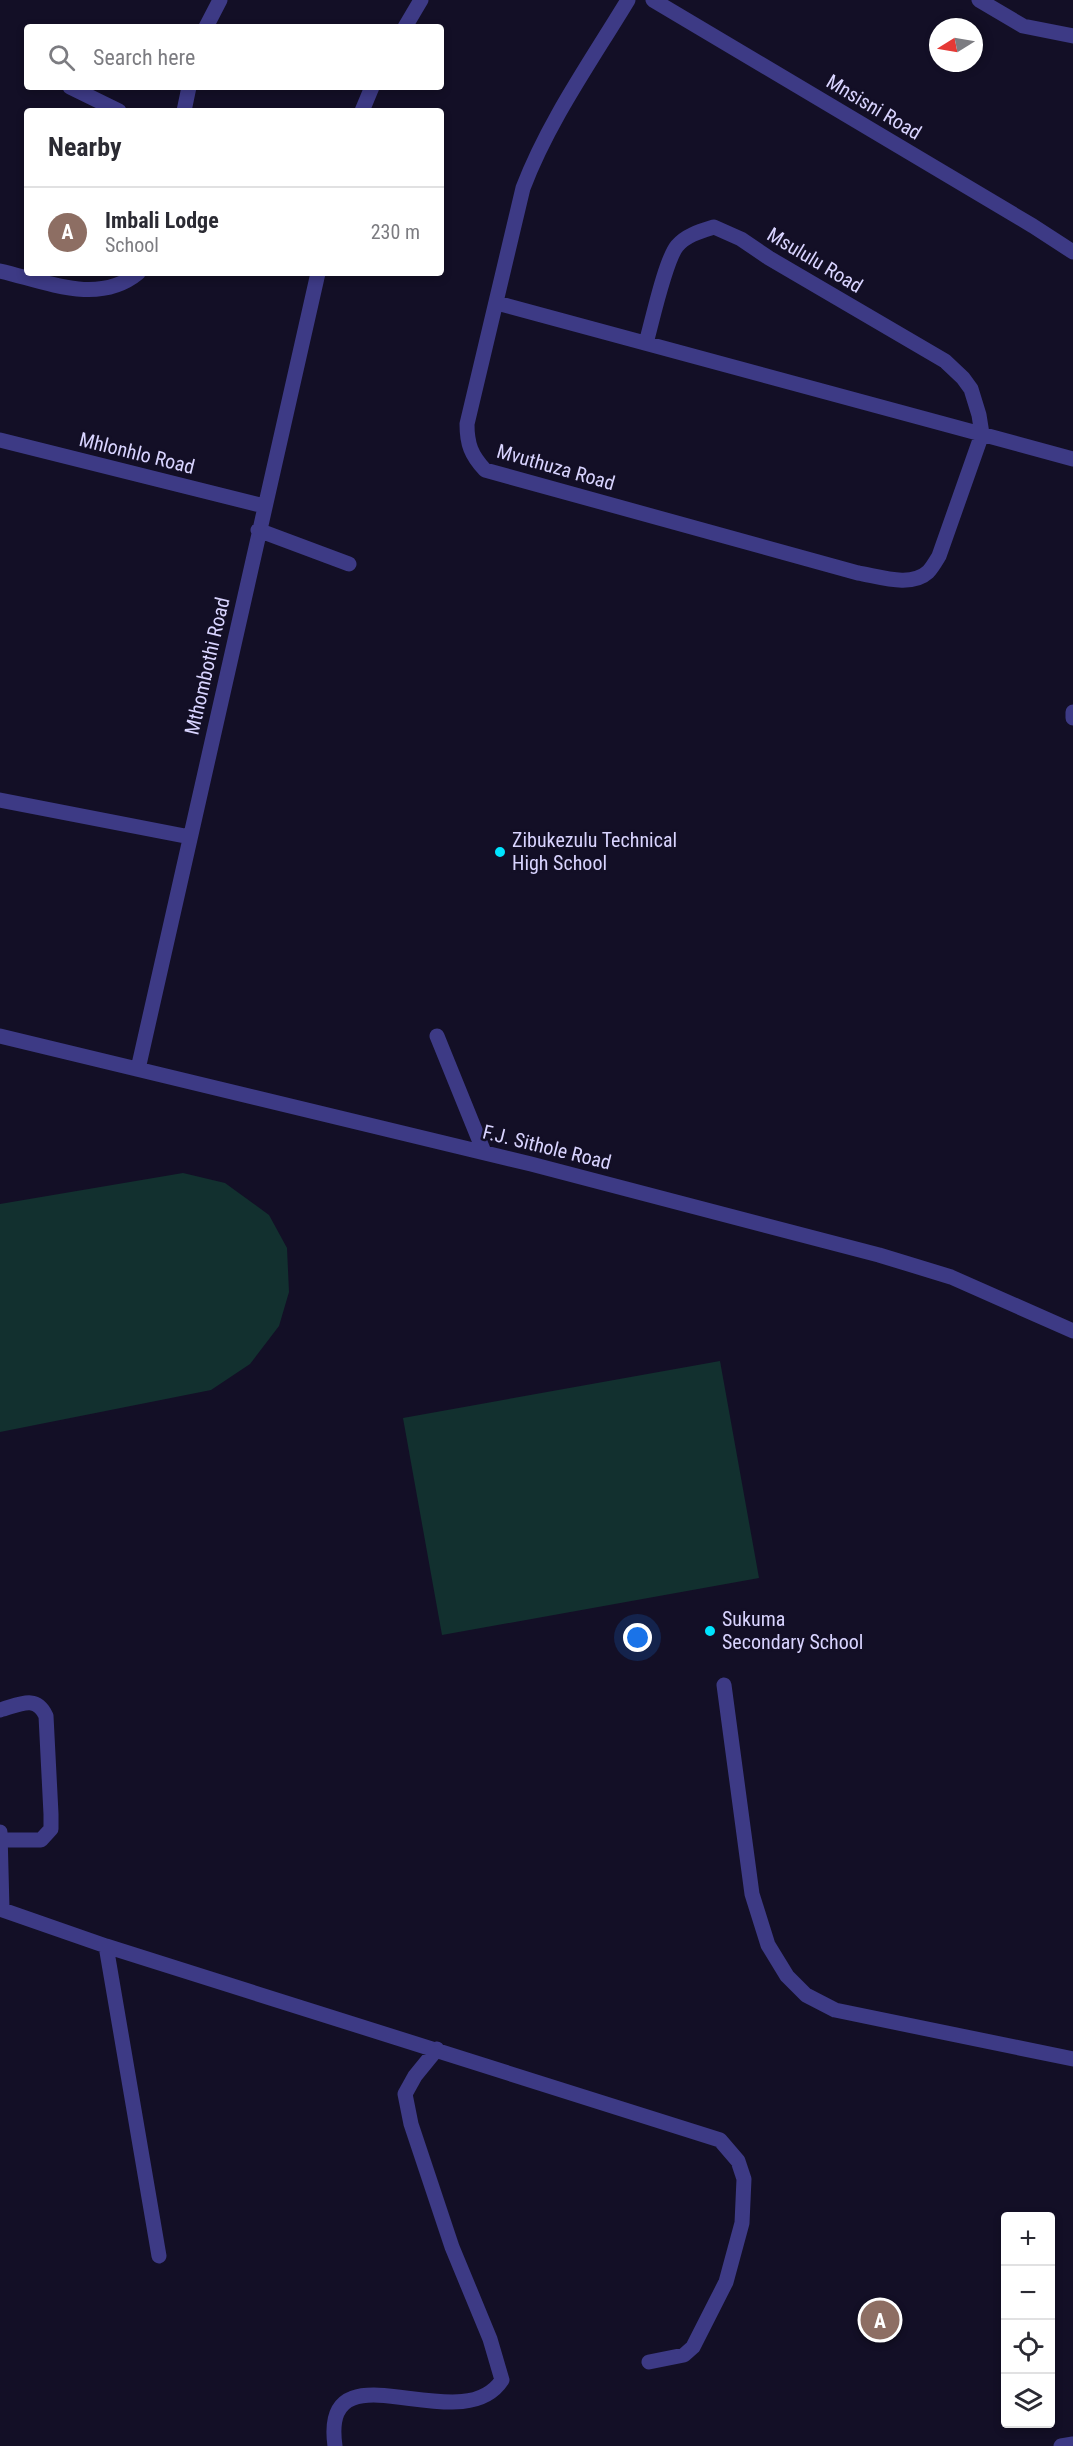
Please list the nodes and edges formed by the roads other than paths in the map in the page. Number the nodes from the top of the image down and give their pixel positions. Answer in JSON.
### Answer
{"nodes":[{"id":1,"x":220,"y":0,"type":"edge"},
{"id":2,"x":421,"y":0,"type":"edge"},
{"id":3,"x":628,"y":0,"type":"edge"},
{"id":4,"x":653,"y":0,"type":"edge"},
{"id":5,"x":979,"y":0,"type":"edge"},
{"id":6,"x":208,"y":24,"type":"edge"},
{"id":7,"x":407,"y":24,"type":"edge"},
{"id":8,"x":1073,"y":36,"type":"edge"},
{"id":9,"x":76,"y":90,"type":"edge"},
{"id":10,"x":188,"y":90,"type":"edge"},
{"id":11,"x":371,"y":90,"type":"edge"},
{"id":12,"x":113,"y":108,"type":"edge"},
{"id":13,"x":185,"y":108,"type":"edge"},
{"id":14,"x":363,"y":108,"type":"edge"},
{"id":15,"x":1073,"y":252,"type":"edge"},
{"id":16,"x":0,"y":271,"type":"edge"},
{"id":17,"x":133,"y":276,"type":"edge"},
{"id":18,"x":317,"y":276,"type":"edge"},
{"id":19,"x":497,"y":303,"type":"junction"},
{"id":20,"x":646,"y":343,"type":"junction"},
{"id":21,"x":982,"y":434,"type":"junction"},
{"id":22,"x":0,"y":440,"type":"edge"},
{"id":23,"x":1073,"y":459,"type":"edge"},
{"id":24,"x":264,"y":506,"type":"junction"},
{"id":25,"x":258,"y":531,"type":"junction"},
{"id":26,"x":349,"y":564,"type":"dead end"},
{"id":27,"x":1073,"y":712,"type":"edge"},
{"id":28,"x":1073,"y":718,"type":"edge"},
{"id":29,"x":0,"y":800,"type":"edge"},
{"id":30,"x":190,"y":837,"type":"junction"},
{"id":31,"x":0,"y":1036,"type":"edge"},
{"id":32,"x":437,"y":1036,"type":"dead end"},
{"id":33,"x":138,"y":1069,"type":"junction"},
{"id":34,"x":484,"y":1152,"type":"junction"},
{"id":35,"x":1073,"y":1330,"type":"edge"},
{"id":36,"x":724,"y":1685,"type":"dead end"},
{"id":37,"x":0,"y":1710,"type":"edge"},
{"id":38,"x":1,"y":1836,"type":"edge"},
{"id":39,"x":1,"y":1881,"type":"edge"},
{"id":40,"x":1,"y":1909,"type":"edge"},
{"id":41,"x":106,"y":1946,"type":"junction"},
{"id":42,"x":437,"y":2049,"type":"junction"},
{"id":43,"x":1073,"y":2059,"type":"edge"},
{"id":44,"x":159,"y":2256,"type":"dead end"},
{"id":45,"x":649,"y":2362,"type":"dead end"},
{"id":46,"x":1073,"y":2444,"type":"edge"},
{"id":47,"x":335,"y":2446,"type":"edge"},
{"id":48,"x":1061,"y":2446,"type":"edge"}],
"edges":[{"from":1,"to":6,"type":"street"},
{"from":2,"to":7,"type":"street"},
{"from":3,"to":19,"type":"street","name":"Mvuthuza Road"},
{"from":4,"to":15,"type":"street","name":"Mnsisni Road"},
{"from":5,"to":8,"type":"street"},
{"from":9,"to":12,"type":"street"},
{"from":10,"to":13,"type":"street"},
{"from":11,"to":14,"type":"street"},
{"from":16,"to":17,"type":"street"},
{"from":18,"to":24,"type":"street","name":"Mthombothi Road"},
{"from":19,"to":20,"type":"street"},
{"from":19,"to":21,"type":"street","name":"Mvuthuza Road"},
{"from":20,"to":21,"type":"street"},
{"from":20,"to":21,"type":"street","name":"Msululu Road"},
{"from":21,"to":23,"type":"street"},
{"from":22,"to":24,"type":"street","name":"Mhlonhlo Road"},
{"from":24,"to":25,"type":"street","name":"Mthombothi Road"},
{"from":25,"to":26,"type":"street"},
{"from":25,"to":30,"type":"street","name":"Mthombothi Road"},
{"from":27,"to":28,"type":"street"},
{"from":29,"to":30,"type":"street"},
{"from":30,"to":33,"type":"street","name":"Mthombothi Road"},
{"from":31,"to":33,"type":"street","name":"F.J. Sithole Road"},
{"from":32,"to":34,"type":"street"},
{"from":33,"to":34,"type":"street","name":"F.J. Sithole Road"},
{"from":34,"to":35,"type":"street","name":"F.J. Sithole Road"},
{"from":36,"to":43,"type":"street"},
{"from":37,"to":38,"type":"street"},
{"from":38,"to":39,"type":"street"},
{"from":39,"to":40,"type":"street"},
{"from":40,"to":41,"type":"street"},
{"from":41,"to":42,"type":"street"},
{"from":41,"to":44,"type":"street"},
{"from":42,"to":45,"type":"street"},
{"from":42,"to":47,"type":"street"},
{"from":46,"to":48,"type":"street"}]}
